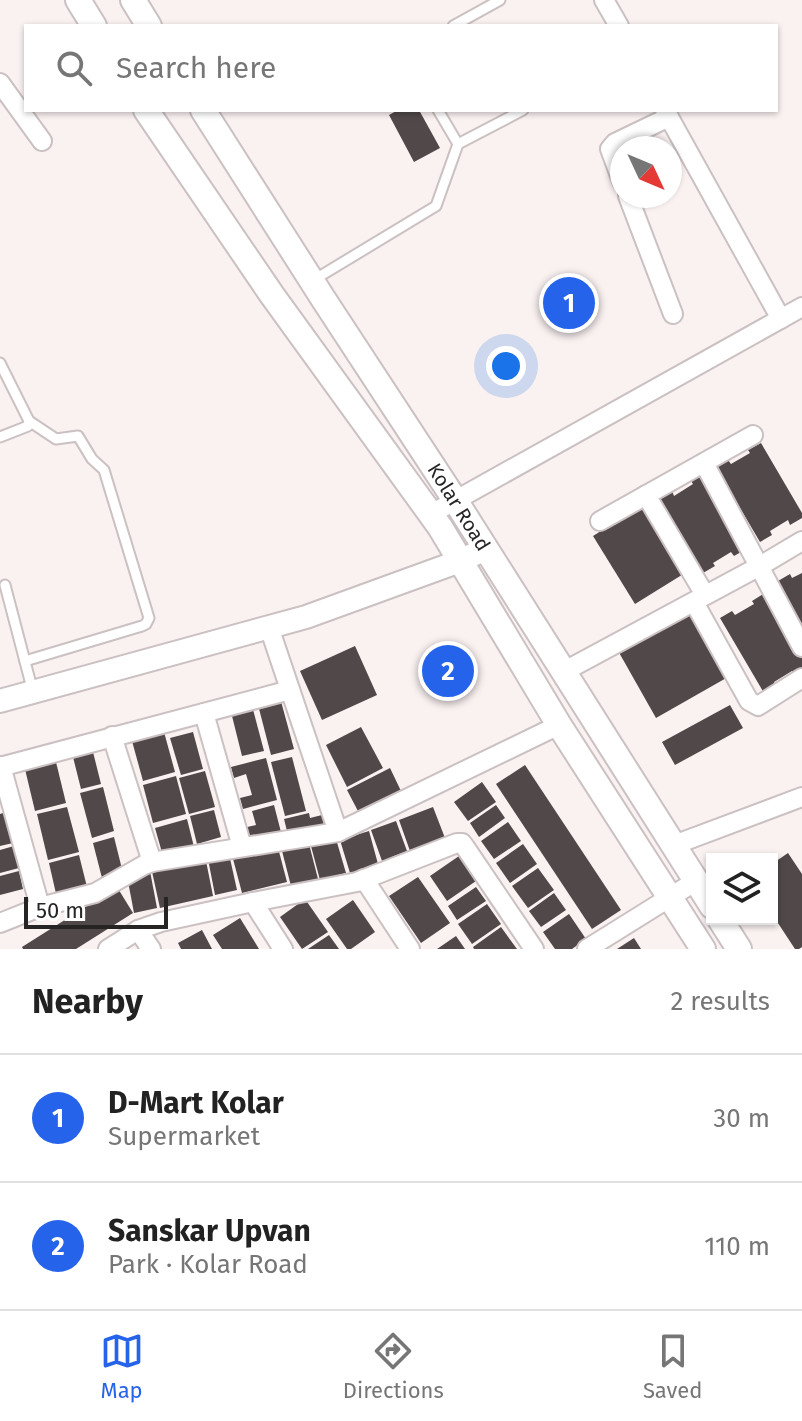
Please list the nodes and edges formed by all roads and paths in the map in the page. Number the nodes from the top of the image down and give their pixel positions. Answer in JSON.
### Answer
{"nodes":[{"id":1,"x":78,"y":0,"type":"edge"},
{"id":2,"x":133,"y":0,"type":"edge"},
{"id":3,"x":500,"y":0,"type":"edge"},
{"id":4,"x":604,"y":0,"type":"edge"},
{"id":5,"x":93,"y":24,"type":"edge"},
{"id":6,"x":148,"y":24,"type":"edge"},
{"id":7,"x":457,"y":24,"type":"edge"},
{"id":8,"x":618,"y":24,"type":"edge"},
{"id":9,"x":0,"y":83,"type":"edge"},
{"id":10,"x":147,"y":112,"type":"edge"},
{"id":11,"x":204,"y":112,"type":"edge"},
{"id":12,"x":439,"y":112,"type":"edge"},
{"id":13,"x":519,"y":112,"type":"edge"},
{"id":14,"x":667,"y":113,"type":"edge"},
{"id":15,"x":627,"y":136,"type":"edge"},
{"id":16,"x":42,"y":141,"type":"dead end"},
{"id":17,"x":458,"y":144,"type":"junction"},
{"id":18,"x":633,"y":208,"type":"edge"},
{"id":19,"x":312,"y":281,"type":"junction"},
{"id":20,"x":802,"y":307,"type":"edge"},
{"id":21,"x":673,"y":314,"type":"dead end"},
{"id":22,"x":781,"y":319,"type":"junction"},
{"id":23,"x":0,"y":363,"type":"edge"},
{"id":24,"x":29,"y":421,"type":"junction"},
{"id":25,"x":753,"y":435,"type":"dead end"},
{"id":26,"x":0,"y":437,"type":"edge"},
{"id":27,"x":704,"y":463,"type":"junction"},
{"id":28,"x":646,"y":495,"type":"junction"},
{"id":29,"x":600,"y":521,"type":"dead end"},
{"id":30,"x":469,"y":523,"type":"junction"},
{"id":31,"x":445,"y":537,"type":"junction"},
{"id":32,"x":802,"y":541,"type":"edge"},
{"id":33,"x":760,"y":566,"type":"junction"},
{"id":34,"x":5,"y":585,"type":"dead end"},
{"id":35,"x":700,"y":598,"type":"junction"},
{"id":36,"x":269,"y":627,"type":"junction"},
{"id":37,"x":802,"y":647,"type":"edge"},
{"id":38,"x":25,"y":661,"type":"junction"},
{"id":39,"x":563,"y":672,"type":"junction"},
{"id":40,"x":802,"y":678,"type":"edge"},
{"id":41,"x":290,"y":690,"type":"junction"},
{"id":42,"x":33,"y":692,"type":"junction"},
{"id":43,"x":0,"y":701,"type":"edge"},
{"id":44,"x":204,"y":713,"type":"junction"},
{"id":45,"x":559,"y":725,"type":"junction"},
{"id":46,"x":112,"y":736,"type":"junction"},
{"id":47,"x":1,"y":767,"type":"edge"},
{"id":48,"x":802,"y":797,"type":"edge"},
{"id":49,"x":338,"y":832,"type":"junction"},
{"id":50,"x":674,"y":845,"type":"junction"},
{"id":51,"x":242,"y":847,"type":"junction"},
{"id":52,"x":152,"y":862,"type":"junction"},
{"id":53,"x":364,"y":879,"type":"junction"},
{"id":54,"x":696,"y":881,"type":"junction"},
{"id":55,"x":706,"y":897,"type":"edge"},
{"id":56,"x":670,"y":898,"type":"junction"},
{"id":57,"x":253,"y":902,"type":"junction"},
{"id":58,"x":40,"y":907,"type":"junction"},
{"id":59,"x":0,"y":923,"type":"edge"},
{"id":60,"x":724,"y":925,"type":"edge"},
{"id":61,"x":138,"y":930,"type":"junction"},
{"id":62,"x":108,"y":949,"type":"edge"},
{"id":63,"x":151,"y":949,"type":"edge"},
{"id":64,"x":283,"y":949,"type":"edge"},
{"id":65,"x":410,"y":949,"type":"edge"},
{"id":66,"x":534,"y":949,"type":"edge"},
{"id":67,"x":587,"y":949,"type":"edge"},
{"id":68,"x":703,"y":949,"type":"edge"},
{"id":69,"x":739,"y":949,"type":"edge"}],
"edges":[{"from":1,"to":5,"type":"main road"},
{"from":2,"to":6,"type":"main road"},
{"from":3,"to":7,"type":"lane"},
{"from":4,"to":8,"type":"street"},
{"from":9,"to":16,"type":"street"},
{"from":10,"to":31,"type":"main road","name":"Kolar Road"},
{"from":11,"to":19,"type":"main road","name":"Kolar Road"},
{"from":12,"to":17,"type":"lane"},
{"from":13,"to":17,"type":"lane"},
{"from":14,"to":15,"type":"street"},
{"from":14,"to":22,"type":"street"},
{"from":17,"to":19,"type":"lane"},
{"from":18,"to":21,"type":"street"},
{"from":19,"to":30,"type":"main road","name":"Kolar Road"},
{"from":20,"to":22,"type":"street"},
{"from":22,"to":30,"type":"street"},
{"from":23,"to":24,"type":"lane"},
{"from":24,"to":26,"type":"lane"},
{"from":24,"to":38,"type":"lane"},
{"from":25,"to":27,"type":"street"},
{"from":27,"to":28,"type":"street"},
{"from":27,"to":33,"type":"street"},
{"from":28,"to":29,"type":"street"},
{"from":28,"to":35,"type":"street"},
{"from":30,"to":31,"type":"street"},
{"from":30,"to":31,"type":"street"},
{"from":30,"to":39,"type":"main road","name":"Kolar Road"},
{"from":31,"to":36,"type":"street"},
{"from":31,"to":45,"type":"main road","name":"Kolar Road"},
{"from":32,"to":33,"type":"street"},
{"from":33,"to":35,"type":"street"},
{"from":33,"to":37,"type":"street"},
{"from":34,"to":38,"type":"lane"},
{"from":35,"to":39,"type":"street"},
{"from":35,"to":40,"type":"street"},
{"from":36,"to":41,"type":"street"},
{"from":36,"to":42,"type":"street"},
{"from":38,"to":42,"type":"lane"},
{"from":39,"to":50,"type":"main road","name":"Kolar Road"},
{"from":41,"to":44,"type":"street"},
{"from":41,"to":49,"type":"street"},
{"from":42,"to":43,"type":"street"},
{"from":44,"to":46,"type":"street"},
{"from":44,"to":51,"type":"street"},
{"from":45,"to":49,"type":"street"},
{"from":45,"to":56,"type":"main road","name":"Kolar Road"},
{"from":46,"to":47,"type":"street"},
{"from":46,"to":52,"type":"street"},
{"from":47,"to":58,"type":"street"},
{"from":48,"to":50,"type":"street"},
{"from":49,"to":51,"type":"street"},
{"from":50,"to":54,"type":"main road","name":"Kolar Road"},
{"from":51,"to":52,"type":"street"},
{"from":52,"to":58,"type":"street"},
{"from":53,"to":57,"type":"street"},
{"from":53,"to":65,"type":"street"},
{"from":53,"to":66,"type":"street"},
{"from":54,"to":55,"type":"main road","name":"Kolar Road"},
{"from":54,"to":56,"type":"street"},
{"from":56,"to":67,"type":"street"},
{"from":56,"to":68,"type":"main road","name":"Kolar Road"},
{"from":57,"to":61,"type":"street"},
{"from":57,"to":64,"type":"street"},
{"from":58,"to":59,"type":"street"},
{"from":60,"to":69,"type":"main road"},
{"from":61,"to":62,"type":"street"},
{"from":61,"to":63,"type":"street"}]}
